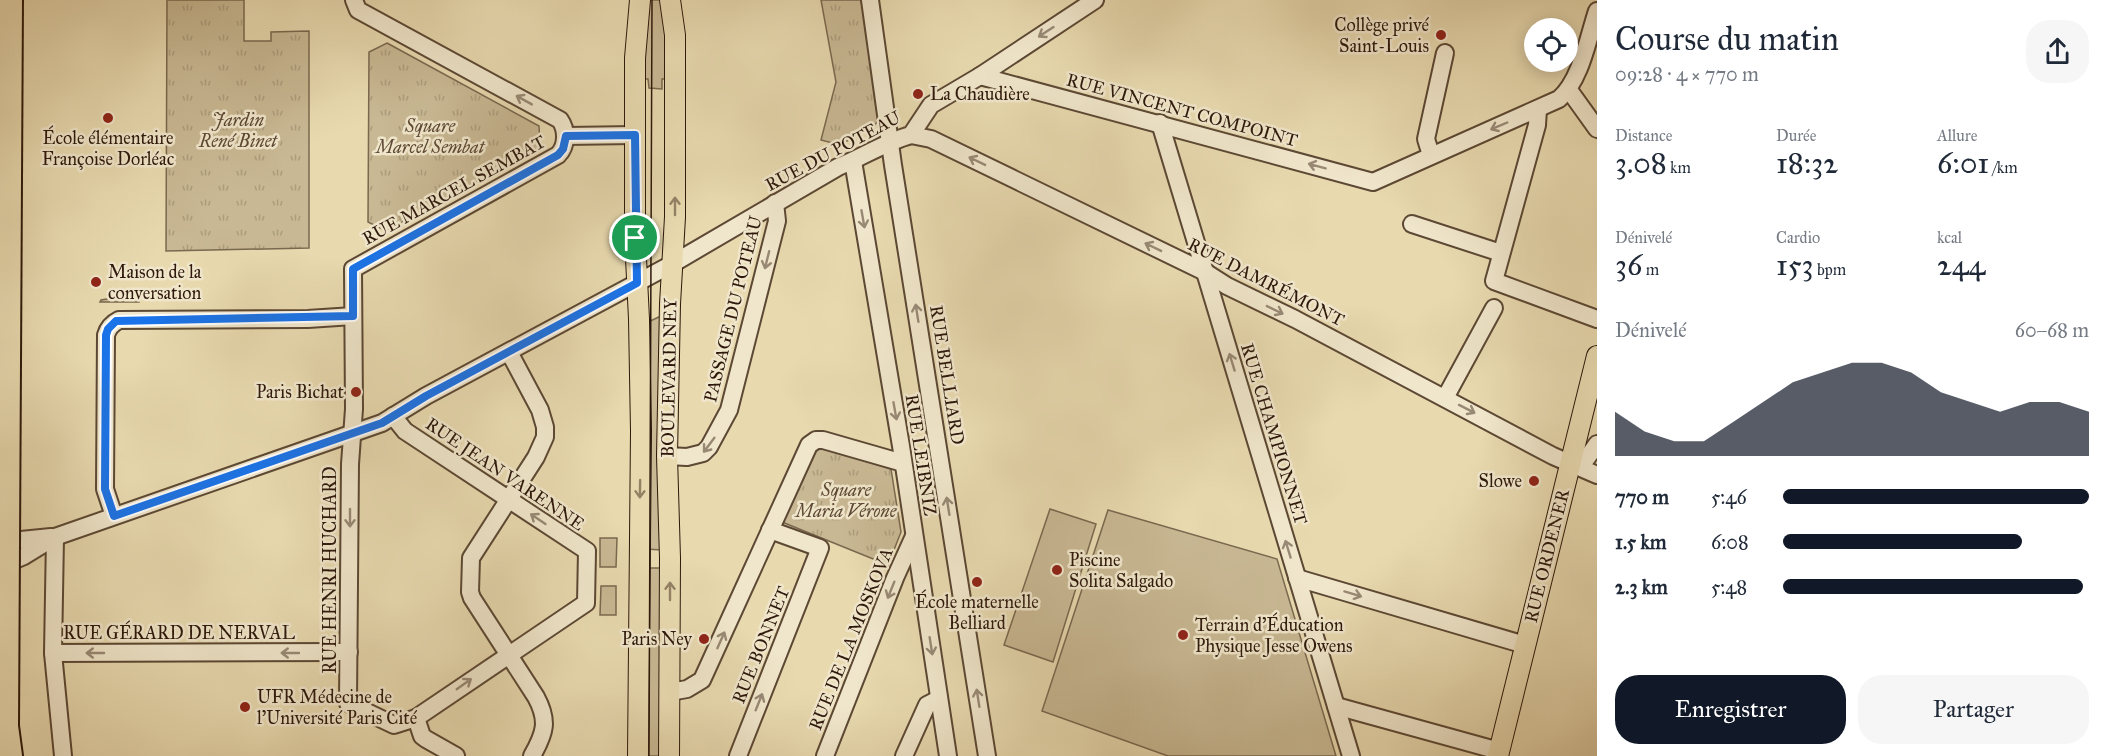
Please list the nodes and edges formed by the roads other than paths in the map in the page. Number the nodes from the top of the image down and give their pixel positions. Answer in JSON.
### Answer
{"nodes":[{"id":1,"x":11,"y":0,"type":"edge"},
{"id":2,"x":640,"y":0,"type":"edge"},
{"id":3,"x":670,"y":0,"type":"edge"},
{"id":4,"x":870,"y":0,"type":"edge"},
{"id":5,"x":1095,"y":0,"type":"edge"},
{"id":6,"x":356,"y":5,"type":"edge"},
{"id":7,"x":1597,"y":11,"type":"edge"},
{"id":8,"x":1445,"y":53,"type":"dead end"},
{"id":9,"x":980,"y":76,"type":"junction"},
{"id":10,"x":1569,"y":90,"type":"junction"},
{"id":11,"x":1538,"y":109,"type":"junction"},
{"id":12,"x":1160,"y":123,"type":"junction"},
{"id":13,"x":1597,"y":129,"type":"edge"},
{"id":14,"x":635,"y":135,"type":"junction"},
{"id":15,"x":911,"y":135,"type":"junction"},
{"id":16,"x":566,"y":136,"type":"junction"},
{"id":17,"x":890,"y":141,"type":"junction"},
{"id":18,"x":1431,"y":155,"type":"junction"},
{"id":19,"x":853,"y":161,"type":"junction"},
{"id":20,"x":776,"y":203,"type":"junction"},
{"id":21,"x":1412,"y":224,"type":"dead end"},
{"id":22,"x":1501,"y":253,"type":"junction"},
{"id":23,"x":672,"y":264,"type":"junction"},
{"id":24,"x":353,"y":269,"type":"joint"},
{"id":25,"x":1205,"y":272,"type":"junction"},
{"id":26,"x":637,"y":283,"type":"junction"},
{"id":27,"x":1494,"y":308,"type":"dead end"},
{"id":28,"x":353,"y":316,"type":"junction"},
{"id":29,"x":1597,"y":319,"type":"edge"},
{"id":30,"x":509,"y":351,"type":"junction"},
{"id":31,"x":1597,"y":356,"type":"edge"},
{"id":32,"x":1445,"y":398,"type":"junction"},
{"id":33,"x":393,"y":416,"type":"junction"},
{"id":34,"x":352,"y":434,"type":"junction"},
{"id":35,"x":1597,"y":444,"type":"edge"},
{"id":36,"x":667,"y":456,"type":"junction"},
{"id":37,"x":903,"y":463,"type":"junction"},
{"id":38,"x":1570,"y":463,"type":"junction"},
{"id":39,"x":1597,"y":476,"type":"edge"},
{"id":40,"x":509,"y":499,"type":"junction"},
{"id":41,"x":114,"y":516,"type":"junction"},
{"id":42,"x":770,"y":530,"type":"junction"},
{"id":43,"x":55,"y":537,"type":"junction"},
{"id":44,"x":914,"y":537,"type":"junction"},
{"id":45,"x":0,"y":547,"type":"edge"},
{"id":46,"x":0,"y":566,"type":"edge"},
{"id":47,"x":1297,"y":578,"type":"junction"},
{"id":48,"x":1525,"y":645,"type":"junction"},
{"id":49,"x":349,"y":652,"type":"junction"},
{"id":50,"x":53,"y":653,"type":"junction"},
{"id":51,"x":509,"y":654,"type":"junction"},
{"id":52,"x":670,"y":692,"type":"junction"},
{"id":53,"x":939,"y":699,"type":"junction"},
{"id":54,"x":1336,"y":706,"type":"junction"},
{"id":55,"x":416,"y":718,"type":"junction"},
{"id":56,"x":1498,"y":754,"type":"edge"},
{"id":57,"x":9,"y":756,"type":"edge"},
{"id":58,"x":63,"y":756,"type":"edge"},
{"id":59,"x":456,"y":756,"type":"edge"},
{"id":60,"x":532,"y":756,"type":"edge"},
{"id":61,"x":638,"y":756,"type":"edge"},
{"id":62,"x":669,"y":756,"type":"edge"},
{"id":63,"x":738,"y":756,"type":"edge"},
{"id":64,"x":825,"y":756,"type":"edge"},
{"id":65,"x":904,"y":756,"type":"edge"},
{"id":66,"x":948,"y":756,"type":"edge"},
{"id":67,"x":987,"y":756,"type":"edge"},
{"id":68,"x":1351,"y":756,"type":"edge"}],
"edges":[{"from":1,"to":57,"type":"highway","bridge":true},
{"from":2,"to":14,"type":"main road","name":"BOULEVARD NEY"},
{"from":23,"to":3,"type":"main road","name":"BOULEVARD NEY","one_way":true},
{"from":4,"to":17,"type":"street","name":"RUE BELLIARD"},
{"from":5,"to":9,"type":"street","name":"RUE DU POTEAU","one_way":true},
{"from":16,"to":6,"type":"street","one_way":true},
{"from":7,"to":10,"type":"street"},
{"from":8,"to":18,"type":"street"},
{"from":9,"to":12,"type":"street","name":"RUE VINCENT COMPOINT"},
{"from":9,"to":15,"type":"street","name":"RUE DU POTEAU"},
{"from":10,"to":11,"type":"street"},
{"from":10,"to":13,"type":"street"},
{"from":11,"to":18,"type":"street","one_way":true},
{"from":11,"to":22,"type":"street"},
{"from":18,"to":12,"type":"street","name":"RUE VINCENT COMPOINT","one_way":true},
{"from":12,"to":25,"type":"street","name":"RUE CHAMPIONNET"},
{"from":14,"to":16,"type":"street","name":"RUE MARCEL SEMBAT"},
{"from":14,"to":26,"type":"main road","name":"BOULEVARD NEY"},
{"from":15,"to":17,"type":"street","name":"RUE DU POTEAU"},
{"from":25,"to":15,"type":"street","name":"RUE DAMRÉMONT","one_way":true},
{"from":16,"to":24,"type":"street","name":"RUE MARCEL SEMBAT"},
{"from":17,"to":19,"type":"street","name":"RUE DU POTEAU"},
{"from":67,"to":17,"type":"street","name":"RUE BELLIARD","one_way":true},
{"from":19,"to":20,"type":"street","name":"RUE DU POTEAU"},
{"from":19,"to":37,"type":"street","name":"RUE LEIBNIZ","one_way":true},
{"from":20,"to":23,"type":"street","name":"RUE DU POTEAU"},
{"from":20,"to":36,"type":"street","name":"PASSAGE DU POTEAU","one_way":true},
{"from":21,"to":22,"type":"street"},
{"from":22,"to":29,"type":"street"},
{"from":23,"to":26,"type":"street","name":"RUE DU POTEAU"},
{"from":23,"to":36,"type":"main road","name":"BOULEVARD NEY"},
{"from":24,"to":28,"type":"street","name":"RUE HENRI HUCHARD"},
{"from":25,"to":32,"type":"street","name":"RUE DAMRÉMONT","one_way":true},
{"from":47,"to":25,"type":"street","name":"RUE CHAMPIONNET","one_way":true},
{"from":26,"to":30,"type":"street","name":"RUE DU POTEAU"},
{"from":26,"to":61,"type":"main road","name":"BOULEVARD NEY","one_way":true},
{"from":27,"to":32,"type":"street"},
{"from":28,"to":34,"type":"street","name":"RUE HENRI HUCHARD"},
{"from":28,"to":41,"type":"street"},
{"from":30,"to":33,"type":"street","name":"RUE DU POTEAU"},
{"from":30,"to":40,"type":"street"},
{"from":31,"to":38,"type":"main road","name":"RUE ORDENER"},
{"from":32,"to":38,"type":"street","name":"RUE DAMRÉMONT","one_way":true},
{"from":33,"to":34,"type":"street","name":"RUE DU POTEAU"},
{"from":33,"to":40,"type":"street","name":"RUE JEAN VARENNE"},
{"from":34,"to":41,"type":"street","name":"RUE DU POTEAU"},
{"from":34,"to":49,"type":"street","name":"RUE HENRI HUCHARD","one_way":true},
{"from":35,"to":38,"type":"street"},
{"from":52,"to":36,"type":"main road","name":"BOULEVARD NEY","one_way":true},
{"from":37,"to":42,"type":"street"},
{"from":37,"to":44,"type":"street","name":"RUE LEIBNIZ"},
{"from":38,"to":39,"type":"street","name":"RUE DAMRÉMONT"},
{"from":38,"to":48,"type":"main road","name":"RUE ORDENER"},
{"from":40,"to":51,"type":"street"},
{"from":51,"to":40,"type":"street","name":"RUE JEAN VARENNE","one_way":true},
{"from":41,"to":43,"type":"street","name":"RUE DU POTEAU"},
{"from":52,"to":42,"type":"street","one_way":true},
{"from":63,"to":42,"type":"street","name":"RUE BONNET","one_way":true},
{"from":43,"to":45,"type":"street"},
{"from":43,"to":46,"type":"street"},
{"from":43,"to":50,"type":"street","name":"RUE GÉRARD DE NERVAL"},
{"from":44,"to":53,"type":"street","name":"RUE LEIBNIZ","one_way":true},
{"from":44,"to":64,"type":"street","name":"RUE DE LA MOSKOVA","one_way":true},
{"from":47,"to":48,"type":"street","one_way":true},
{"from":47,"to":54,"type":"street","name":"RUE CHAMPIONNET"},
{"from":48,"to":56,"type":"main road","name":"RUE ORDENER"},
{"from":49,"to":50,"type":"street","name":"RUE GÉRARD DE NERVAL","one_way":true},
{"from":49,"to":55,"type":"street","name":"RUE HENRI HUCHARD"},
{"from":50,"to":58,"type":"street"},
{"from":55,"to":51,"type":"street","one_way":true},
{"from":51,"to":60,"type":"street"},
{"from":52,"to":62,"type":"main road","name":"BOULEVARD NEY"},
{"from":53,"to":65,"type":"street"},
{"from":53,"to":66,"type":"street","name":"RUE LEIBNIZ"},
{"from":54,"to":56,"type":"street"},
{"from":54,"to":68,"type":"street","name":"RUE CHAMPIONNET"},
{"from":55,"to":59,"type":"street"}]}
